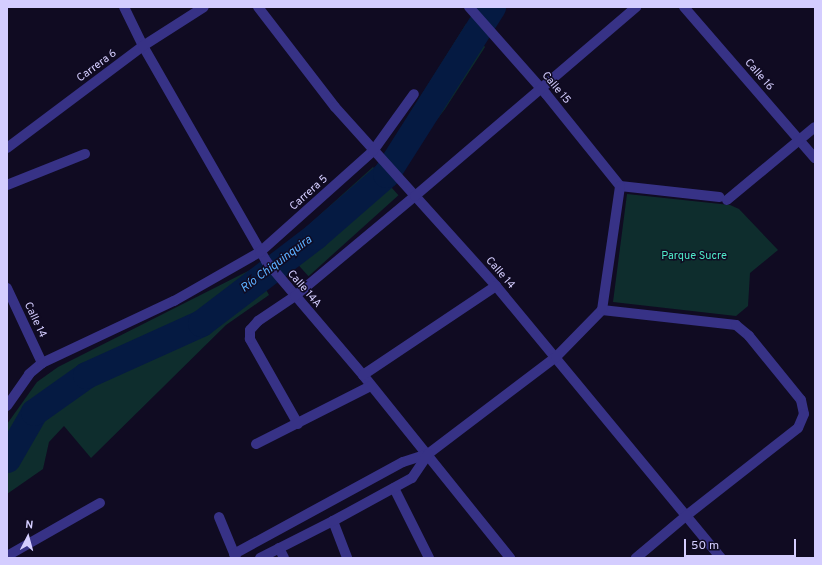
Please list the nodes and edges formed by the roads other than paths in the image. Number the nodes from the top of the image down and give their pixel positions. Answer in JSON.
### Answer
{"nodes":[{"id":1,"x":124,"y":7,"type":"edge"},
{"id":2,"x":204,"y":7,"type":"edge"},
{"id":3,"x":258,"y":7,"type":"edge"},
{"id":4,"x":636,"y":7,"type":"edge"},
{"id":5,"x":684,"y":7,"type":"edge"},
{"id":6,"x":470,"y":8,"type":"edge"},
{"id":7,"x":143,"y":46,"type":"junction"},
{"id":8,"x":540,"y":87,"type":"junction"},
{"id":9,"x":414,"y":94,"type":"dead end"},
{"id":10,"x":815,"y":127,"type":"edge"},
{"id":11,"x":800,"y":140,"type":"junction"},
{"id":12,"x":7,"y":148,"type":"edge"},
{"id":13,"x":373,"y":151,"type":"junction"},
{"id":14,"x":85,"y":154,"type":"dead end"},
{"id":15,"x":815,"y":158,"type":"edge"},
{"id":16,"x":7,"y":185,"type":"edge"},
{"id":17,"x":620,"y":186,"type":"junction"},
{"id":18,"x":415,"y":196,"type":"junction"},
{"id":19,"x":263,"y":257,"type":"junction"},
{"id":20,"x":496,"y":286,"type":"junction"},
{"id":21,"x":7,"y":288,"type":"edge"},
{"id":22,"x":295,"y":296,"type":"junction"},
{"id":23,"x":602,"y":310,"type":"junction"},
{"id":24,"x":556,"y":357,"type":"junction"},
{"id":25,"x":42,"y":363,"type":"junction"},
{"id":26,"x":363,"y":375,"type":"junction"},
{"id":27,"x":371,"y":386,"type":"junction"},
{"id":28,"x":7,"y":406,"type":"edge"},
{"id":29,"x":298,"y":424,"type":"junction"},
{"id":30,"x":256,"y":444,"type":"dead end"},
{"id":31,"x":428,"y":454,"type":"junction"},
{"id":32,"x":394,"y":488,"type":"junction"},
{"id":33,"x":100,"y":503,"type":"dead end"},
{"id":34,"x":687,"y":515,"type":"junction"},
{"id":35,"x":220,"y":517,"type":"dead end"},
{"id":36,"x":333,"y":521,"type":"junction"},
{"id":37,"x":279,"y":548,"type":"junction"},
{"id":38,"x":7,"y":556,"type":"edge"},
{"id":39,"x":235,"y":556,"type":"edge"},
{"id":40,"x":260,"y":558,"type":"edge"},
{"id":41,"x":284,"y":558,"type":"edge"},
{"id":42,"x":347,"y":558,"type":"edge"},
{"id":43,"x":429,"y":558,"type":"edge"},
{"id":44,"x":510,"y":558,"type":"edge"},
{"id":45,"x":636,"y":558,"type":"edge"},
{"id":46,"x":721,"y":558,"type":"edge"}],
"edges":[{"from":1,"to":7,"type":"street","name":"Calle 14A"},
{"from":2,"to":7,"type":"street","name":"Carrera 6"},
{"from":3,"to":13,"type":"street","name":"Calle 14"},
{"from":4,"to":8,"type":"street"},
{"from":5,"to":11,"type":"street","name":"Calle 16"},
{"from":6,"to":8,"type":"street","name":"Calle 15"},
{"from":7,"to":12,"type":"street","name":"Carrera 6"},
{"from":7,"to":19,"type":"street","name":"Calle 14A"},
{"from":8,"to":17,"type":"street","name":"Calle 15"},
{"from":8,"to":18,"type":"street"},
{"from":9,"to":13,"type":"street","name":"Carrera 5"},
{"from":10,"to":11,"type":"street"},
{"from":11,"to":15,"type":"street","name":"Calle 16"},
{"from":11,"to":17,"type":"street"},
{"from":13,"to":18,"type":"street","name":"Calle 14"},
{"from":13,"to":19,"type":"street","name":"Carrera 5"},
{"from":14,"to":16,"type":"street"},
{"from":17,"to":23,"type":"street"},
{"from":18,"to":20,"type":"street","name":"Calle 14"},
{"from":18,"to":22,"type":"street"},
{"from":19,"to":22,"type":"street","name":"Calle 14A"},
{"from":19,"to":25,"type":"street","name":"Carrera 5"},
{"from":20,"to":24,"type":"street","name":"Calle 14"},
{"from":20,"to":26,"type":"street"},
{"from":21,"to":25,"type":"street","name":"Calle 14"},
{"from":22,"to":26,"type":"street","name":"Calle 14A"},
{"from":22,"to":29,"type":"street"},
{"from":23,"to":24,"type":"street"},
{"from":23,"to":34,"type":"street"},
{"from":24,"to":31,"type":"street"},
{"from":24,"to":34,"type":"street","name":"Calle 14"},
{"from":25,"to":28,"type":"street","name":"Carrera 5"},
{"from":26,"to":27,"type":"street","name":"Calle 14A"},
{"from":27,"to":29,"type":"street"},
{"from":27,"to":31,"type":"street","name":"Calle 14A"},
{"from":29,"to":30,"type":"street"},
{"from":31,"to":32,"type":"street"},
{"from":31,"to":39,"type":"street"},
{"from":31,"to":44,"type":"street","name":"Calle 14A"},
{"from":32,"to":36,"type":"street"},
{"from":32,"to":43,"type":"street"},
{"from":33,"to":38,"type":"street"},
{"from":34,"to":45,"type":"street"},
{"from":34,"to":46,"type":"street","name":"Calle 14"},
{"from":35,"to":39,"type":"street"},
{"from":36,"to":37,"type":"street"},
{"from":36,"to":42,"type":"street"},
{"from":37,"to":40,"type":"street"},
{"from":37,"to":41,"type":"street"}]}
